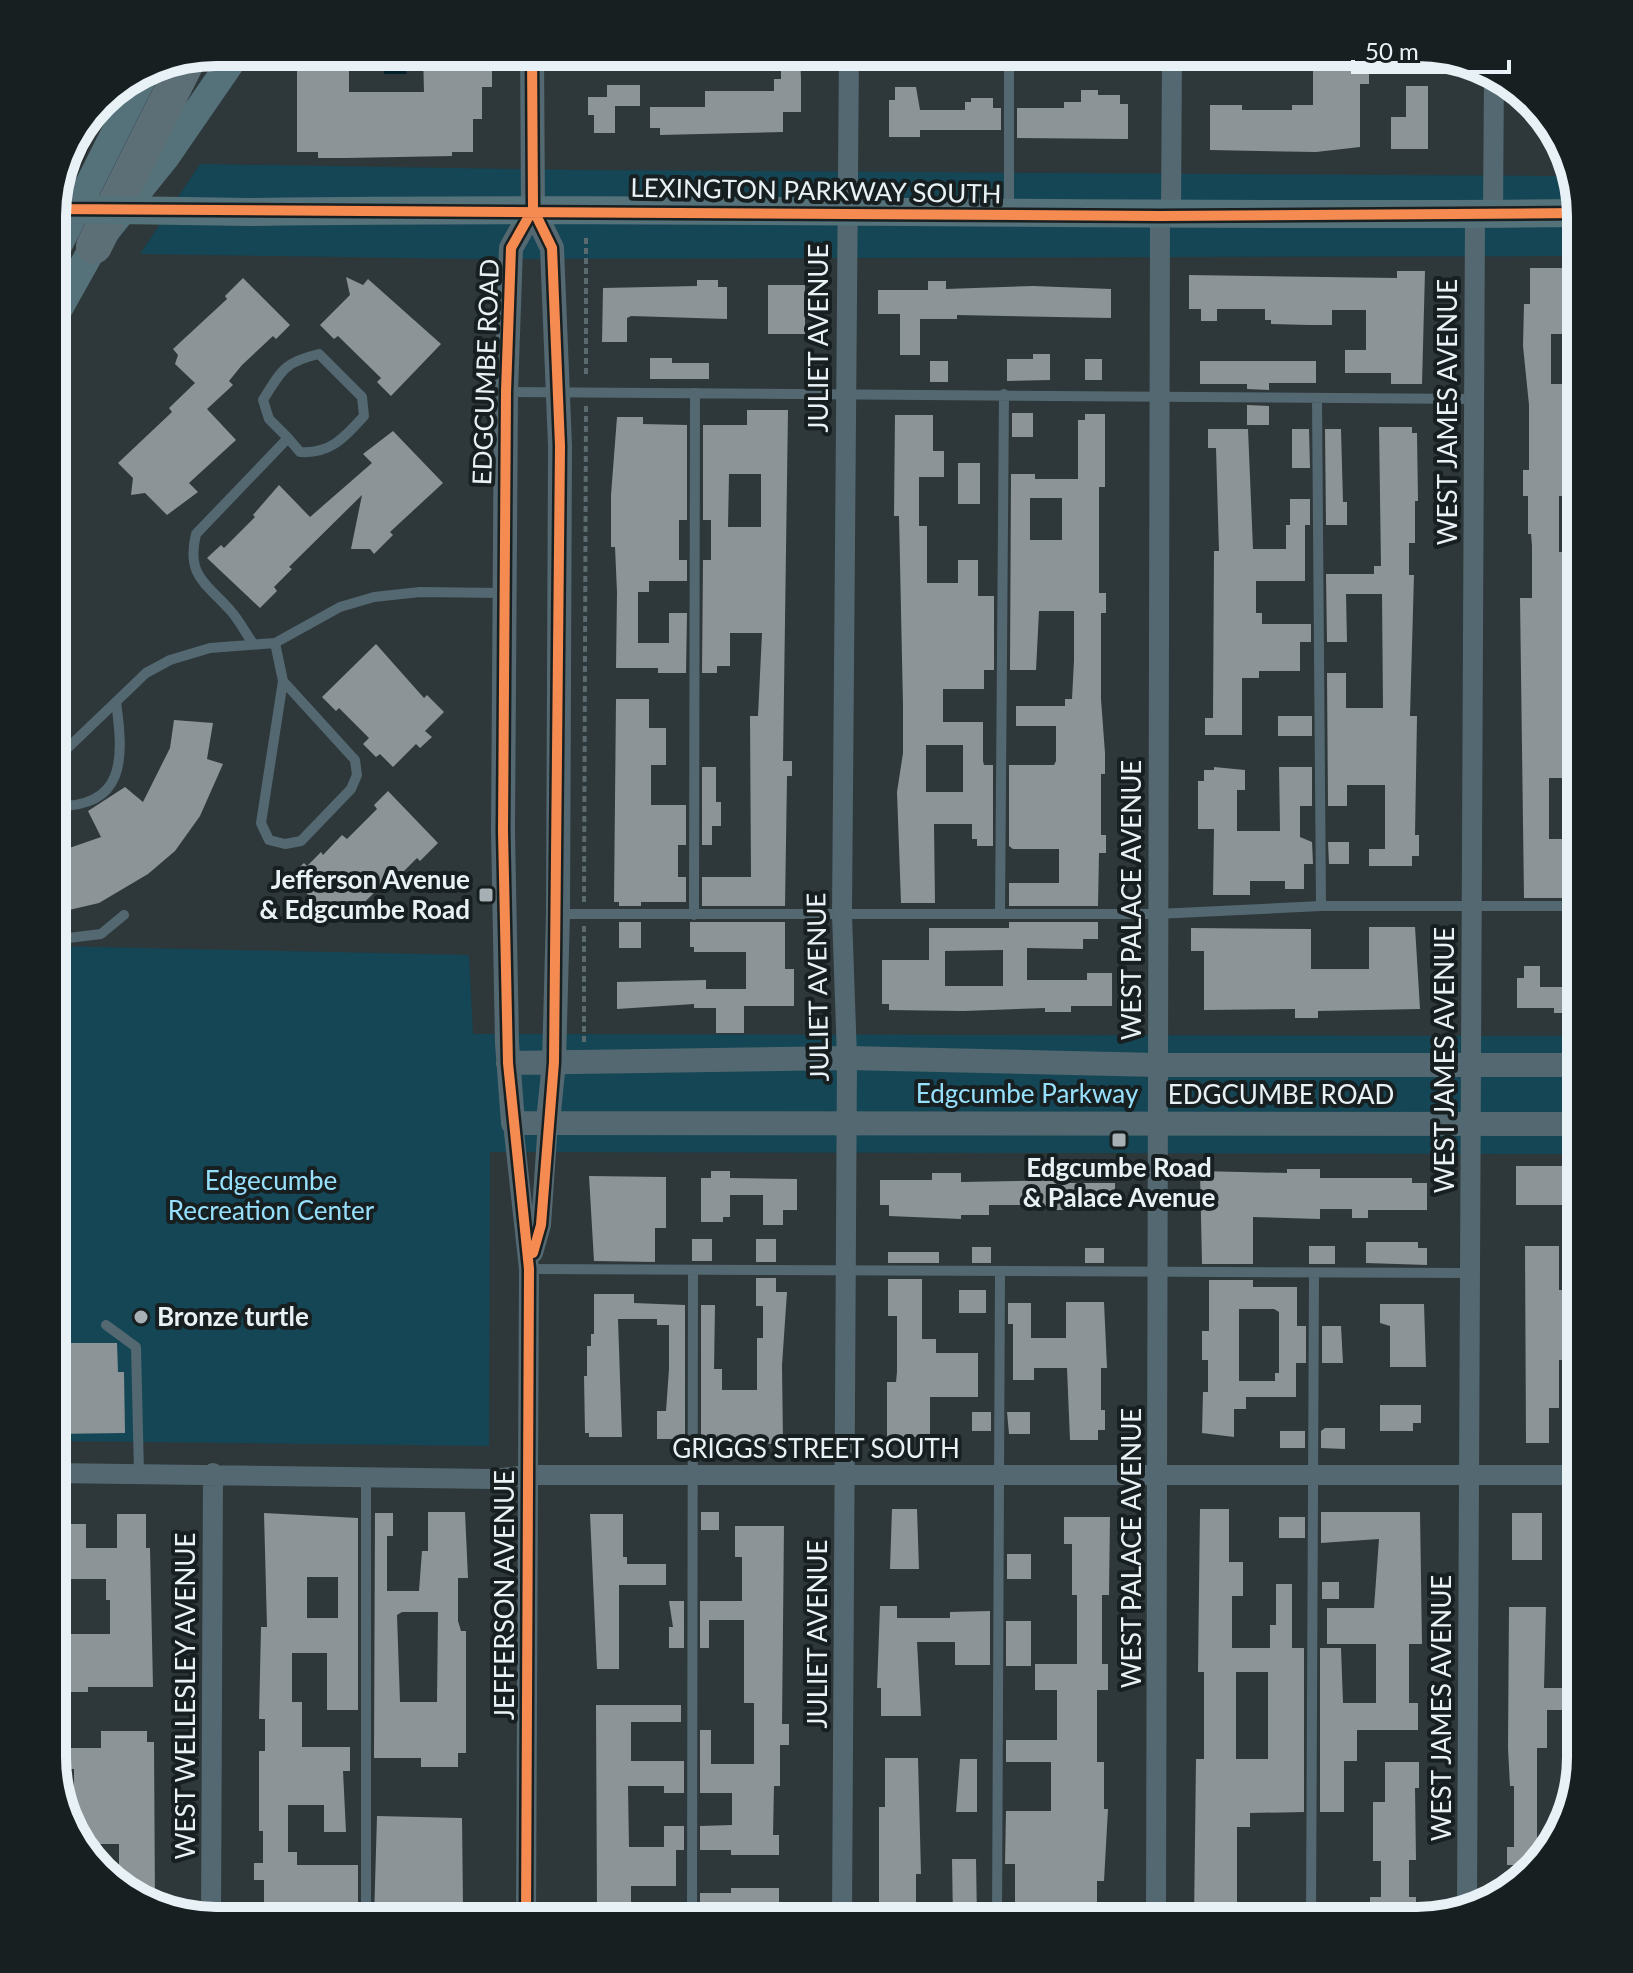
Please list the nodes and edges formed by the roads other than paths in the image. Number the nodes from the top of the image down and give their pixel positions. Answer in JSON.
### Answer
{"nodes":[{"id":1,"x":228,"y":66,"type":"edge"},
{"id":2,"x":532,"y":66,"type":"edge"},
{"id":3,"x":849,"y":66,"type":"edge"},
{"id":4,"x":1009,"y":66,"type":"edge"},
{"id":5,"x":1171,"y":66,"type":"edge"},
{"id":6,"x":183,"y":70,"type":"edge"},
{"id":7,"x":1493,"y":87,"type":"edge"},
{"id":8,"x":137,"y":88,"type":"edge"},
{"id":9,"x":66,"y":209,"type":"edge"},
{"id":10,"x":533,"y":209,"type":"junction"},
{"id":11,"x":1567,"y":213,"type":"edge"},
{"id":12,"x":846,"y":214,"type":"junction"},
{"id":13,"x":1484,"y":214,"type":"junction"},
{"id":14,"x":1009,"y":215,"type":"junction"},
{"id":15,"x":1165,"y":216,"type":"junction"},
{"id":16,"x":66,"y":230,"type":"edge"},
{"id":17,"x":94,"y":246,"type":"junction"},
{"id":18,"x":66,"y":296,"type":"edge"},
{"id":19,"x":506,"y":392,"type":"junction"},
{"id":20,"x":558,"y":393,"type":"junction"},
{"id":21,"x":695,"y":393,"type":"junction"},
{"id":22,"x":844,"y":393,"type":"junction"},
{"id":23,"x":1004,"y":394,"type":"junction"},
{"id":24,"x":1160,"y":395,"type":"junction"},
{"id":25,"x":1317,"y":398,"type":"junction"},
{"id":26,"x":1474,"y":399,"type":"junction"},
{"id":27,"x":288,"y":438,"type":"junction"},
{"id":28,"x":503,"y":593,"type":"junction"},
{"id":29,"x":252,"y":642,"type":"junction"},
{"id":30,"x":275,"y":643,"type":"junction"},
{"id":31,"x":283,"y":681,"type":"junction"},
{"id":32,"x":116,"y":702,"type":"junction"},
{"id":33,"x":66,"y":750,"type":"edge"},
{"id":34,"x":66,"y":807,"type":"edge"},
{"id":35,"x":1321,"y":906,"type":"junction"},
{"id":36,"x":1472,"y":906,"type":"junction"},
{"id":37,"x":1567,"y":906,"type":"edge"},
{"id":38,"x":1000,"y":913,"type":"junction"},
{"id":39,"x":558,"y":914,"type":"junction"},
{"id":40,"x":842,"y":914,"type":"junction"},
{"id":41,"x":1157,"y":914,"type":"junction"},
{"id":42,"x":124,"y":915,"type":"dead end"},
{"id":43,"x":694,"y":915,"type":"junction"},
{"id":44,"x":66,"y":938,"type":"edge"},
{"id":45,"x":847,"y":1058,"type":"junction"},
{"id":46,"x":554,"y":1062,"type":"junction"},
{"id":47,"x":508,"y":1063,"type":"junction"},
{"id":48,"x":1158,"y":1065,"type":"junction"},
{"id":49,"x":1471,"y":1065,"type":"junction"},
{"id":50,"x":1567,"y":1065,"type":"edge"},
{"id":51,"x":548,"y":1122,"type":"junction"},
{"id":52,"x":1158,"y":1122,"type":"junction"},
{"id":53,"x":513,"y":1123,"type":"junction"},
{"id":54,"x":846,"y":1124,"type":"junction"},
{"id":55,"x":1471,"y":1124,"type":"junction"},
{"id":56,"x":1567,"y":1124,"type":"edge"},
{"id":57,"x":529,"y":1269,"type":"junction"},
{"id":58,"x":693,"y":1270,"type":"junction"},
{"id":59,"x":846,"y":1270,"type":"junction"},
{"id":60,"x":1000,"y":1271,"type":"junction"},
{"id":61,"x":1314,"y":1273,"type":"junction"},
{"id":62,"x":1470,"y":1273,"type":"junction"},
{"id":63,"x":1159,"y":1274,"type":"junction"},
{"id":64,"x":106,"y":1325,"type":"dead end"},
{"id":65,"x":66,"y":1473,"type":"edge"},
{"id":66,"x":139,"y":1473,"type":"junction"},
{"id":67,"x":213,"y":1473,"type":"junction"},
{"id":68,"x":845,"y":1474,"type":"junction"},
{"id":69,"x":1000,"y":1474,"type":"junction"},
{"id":70,"x":1159,"y":1474,"type":"junction"},
{"id":71,"x":1314,"y":1474,"type":"junction"},
{"id":72,"x":366,"y":1475,"type":"junction"},
{"id":73,"x":528,"y":1475,"type":"junction"},
{"id":74,"x":692,"y":1475,"type":"junction"},
{"id":75,"x":1469,"y":1475,"type":"junction"},
{"id":76,"x":1567,"y":1475,"type":"edge"},
{"id":77,"x":1467,"y":1898,"type":"edge"},
{"id":78,"x":211,"y":1907,"type":"edge"},
{"id":79,"x":366,"y":1907,"type":"edge"},
{"id":80,"x":526,"y":1907,"type":"edge"},
{"id":81,"x":692,"y":1907,"type":"edge"},
{"id":82,"x":842,"y":1907,"type":"edge"},
{"id":83,"x":997,"y":1907,"type":"edge"},
{"id":84,"x":1156,"y":1907,"type":"edge"},
{"id":85,"x":1311,"y":1907,"type":"edge"}],
"edges":[{"from":1,"to":17,"type":"main road"},
{"from":2,"to":10,"type":"street"},
{"from":3,"to":12,"type":"street","name":"JULIET AVENUE"},
{"from":4,"to":14,"type":"lane"},
{"from":5,"to":15,"type":"street","name":"WEST PALACE AVENUE"},
{"from":6,"to":17,"type":"highway"},
{"from":7,"to":13,"type":"street","name":"WEST JAMES AVENUE"},
{"from":8,"to":16,"type":"main road"},
{"from":9,"to":10,"type":"main road","name":"LEXINGTON PARKWAY SOUTH","bridge":true},
{"from":10,"to":12,"type":"main road","name":"LEXINGTON PARKWAY SOUTH"},
{"from":10,"to":19,"type":"street","name":"EDGCUMBE ROAD"},
{"from":10,"to":20,"type":"street"},
{"from":11,"to":13,"type":"main road","name":"LEXINGTON PARKWAY SOUTH"},
{"from":12,"to":14,"type":"main road","name":"LEXINGTON PARKWAY SOUTH"},
{"from":12,"to":22,"type":"street","name":"JULIET AVENUE"},
{"from":13,"to":15,"type":"main road","name":"LEXINGTON PARKWAY SOUTH"},
{"from":13,"to":26,"type":"street","name":"WEST JAMES AVENUE"},
{"from":14,"to":15,"type":"main road","name":"LEXINGTON PARKWAY SOUTH"},
{"from":15,"to":24,"type":"street","name":"WEST PALACE AVENUE"},
{"from":17,"to":18,"type":"main road"},
{"from":19,"to":20,"type":"lane"},
{"from":19,"to":28,"type":"street","name":"EDGCUMBE ROAD"},
{"from":20,"to":21,"type":"lane"},
{"from":20,"to":39,"type":"street"},
{"from":21,"to":22,"type":"lane"},
{"from":21,"to":43,"type":"lane"},
{"from":22,"to":23,"type":"lane"},
{"from":22,"to":40,"type":"street","name":"JULIET AVENUE"},
{"from":23,"to":24,"type":"lane"},
{"from":23,"to":38,"type":"lane"},
{"from":24,"to":25,"type":"lane"},
{"from":24,"to":41,"type":"street","name":"WEST PALACE AVENUE"},
{"from":25,"to":26,"type":"lane"},
{"from":25,"to":35,"type":"lane"},
{"from":26,"to":36,"type":"street","name":"WEST JAMES AVENUE"},
{"from":27,"to":27,"type":"lane"},
{"from":27,"to":29,"type":"lane"},
{"from":28,"to":30,"type":"lane"},
{"from":28,"to":47,"type":"street","name":"EDGCUMBE ROAD"},
{"from":29,"to":30,"type":"lane"},
{"from":29,"to":32,"type":"lane"},
{"from":30,"to":31,"type":"lane"},
{"from":31,"to":31,"type":"lane"},
{"from":32,"to":33,"type":"lane"},
{"from":32,"to":34,"type":"lane"},
{"from":35,"to":36,"type":"lane"},
{"from":35,"to":41,"type":"lane"},
{"from":36,"to":37,"type":"lane"},
{"from":36,"to":49,"type":"street","name":"WEST JAMES AVENUE"},
{"from":38,"to":40,"type":"lane"},
{"from":38,"to":41,"type":"lane"},
{"from":39,"to":43,"type":"lane"},
{"from":39,"to":46,"type":"street"},
{"from":40,"to":43,"type":"lane"},
{"from":40,"to":45,"type":"street","name":"JULIET AVENUE"},
{"from":41,"to":48,"type":"street","name":"WEST PALACE AVENUE"},
{"from":42,"to":44,"type":"lane"},
{"from":45,"to":46,"type":"street","name":"EDGCUMBE ROAD"},
{"from":45,"to":48,"type":"street","name":"EDGCUMBE ROAD"},
{"from":45,"to":54,"type":"street","name":"JULIET AVENUE"},
{"from":46,"to":47,"type":"street","name":"EDGCUMBE ROAD"},
{"from":46,"to":51,"type":"street"},
{"from":47,"to":53,"type":"street","name":"EDGCUMBE ROAD"},
{"from":48,"to":49,"type":"street","name":"EDGCUMBE ROAD"},
{"from":48,"to":52,"type":"street","name":"WEST PALACE AVENUE"},
{"from":49,"to":50,"type":"street","name":"EDGCUMBE ROAD"},
{"from":49,"to":55,"type":"street","name":"WEST JAMES AVENUE"},
{"from":51,"to":53,"type":"street","name":"EDGCUMBE ROAD"},
{"from":51,"to":54,"type":"street","name":"EDGCUMBE ROAD"},
{"from":51,"to":57,"type":"street","name":"JEFFERSON AVENUE"},
{"from":52,"to":54,"type":"street","name":"EDGCUMBE ROAD"},
{"from":52,"to":55,"type":"street","name":"EDGCUMBE ROAD"},
{"from":52,"to":63,"type":"street","name":"WEST PALACE AVENUE"},
{"from":53,"to":57,"type":"street","name":"JEFFERSON AVENUE"},
{"from":54,"to":59,"type":"street","name":"JULIET AVENUE"},
{"from":55,"to":56,"type":"street","name":"EDGCUMBE ROAD"},
{"from":55,"to":62,"type":"street","name":"WEST JAMES AVENUE"},
{"from":57,"to":58,"type":"lane"},
{"from":57,"to":73,"type":"street","name":"JEFFERSON AVENUE"},
{"from":58,"to":59,"type":"lane"},
{"from":58,"to":74,"type":"lane"},
{"from":59,"to":60,"type":"lane"},
{"from":59,"to":68,"type":"street","name":"JULIET AVENUE"},
{"from":60,"to":63,"type":"lane"},
{"from":60,"to":69,"type":"lane"},
{"from":61,"to":62,"type":"lane"},
{"from":61,"to":63,"type":"lane"},
{"from":61,"to":71,"type":"lane"},
{"from":62,"to":75,"type":"street","name":"WEST JAMES AVENUE"},
{"from":63,"to":70,"type":"street","name":"WEST PALACE AVENUE"},
{"from":64,"to":66,"type":"lane"},
{"from":65,"to":66,"type":"street","name":"GRIGGS STREET SOUTH"},
{"from":66,"to":67,"type":"street","name":"GRIGGS STREET SOUTH"},
{"from":67,"to":72,"type":"street","name":"GRIGGS STREET SOUTH"},
{"from":67,"to":78,"type":"street","name":"WEST WELLESLEY AVENUE"},
{"from":68,"to":69,"type":"street","name":"GRIGGS STREET SOUTH"},
{"from":68,"to":74,"type":"street","name":"GRIGGS STREET SOUTH"},
{"from":68,"to":82,"type":"street","name":"JULIET AVENUE"},
{"from":69,"to":70,"type":"street","name":"GRIGGS STREET SOUTH"},
{"from":69,"to":83,"type":"lane"},
{"from":70,"to":71,"type":"street","name":"GRIGGS STREET SOUTH"},
{"from":70,"to":84,"type":"street","name":"WEST PALACE AVENUE"},
{"from":71,"to":75,"type":"street","name":"GRIGGS STREET SOUTH"},
{"from":71,"to":85,"type":"lane"},
{"from":72,"to":73,"type":"street","name":"GRIGGS STREET SOUTH"},
{"from":72,"to":79,"type":"lane"},
{"from":73,"to":74,"type":"street","name":"GRIGGS STREET SOUTH"},
{"from":73,"to":80,"type":"street","name":"JEFFERSON AVENUE"},
{"from":74,"to":81,"type":"lane"},
{"from":75,"to":76,"type":"street","name":"GRIGGS STREET SOUTH"},
{"from":75,"to":77,"type":"street","name":"WEST JAMES AVENUE"}]}
